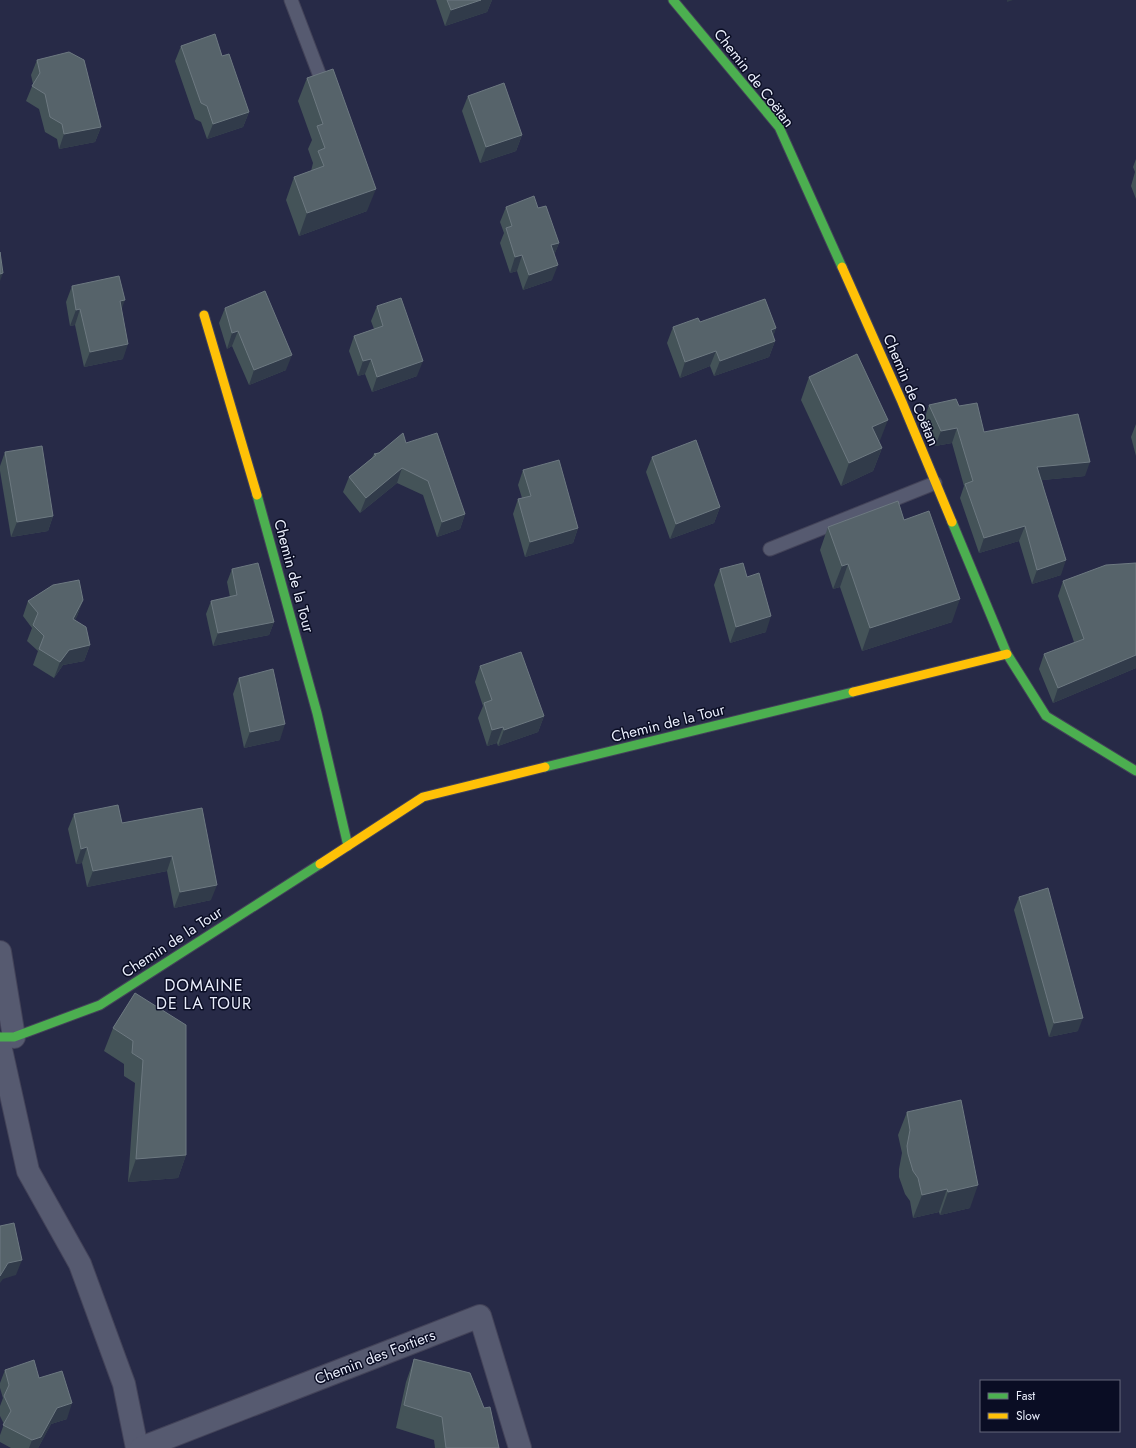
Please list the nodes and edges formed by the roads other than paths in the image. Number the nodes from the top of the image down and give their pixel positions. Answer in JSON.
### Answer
{"nodes":[{"id":1,"x":291,"y":0,"type":"edge"},
{"id":2,"x":673,"y":0,"type":"edge"},
{"id":3,"x":323,"y":84,"type":"edge"},
{"id":4,"x":204,"y":316,"type":"dead end"},
{"id":5,"x":935,"y":482,"type":"junction"},
{"id":6,"x":770,"y":549,"type":"dead end"},
{"id":7,"x":1007,"y":654,"type":"junction"},
{"id":8,"x":1136,"y":771,"type":"edge"},
{"id":9,"x":348,"y":846,"type":"junction"},
{"id":10,"x":0,"y":952,"type":"edge"},
{"id":11,"x":4,"y":1040,"type":"edge"},
{"id":12,"x":137,"y":1448,"type":"edge"},
{"id":13,"x":141,"y":1448,"type":"edge"},
{"id":14,"x":520,"y":1448,"type":"edge"}],
"edges":[{"from":1,"to":3,"type":"lane"},
{"from":2,"to":5,"type":"street","name":"Chemin de Coëtan"},
{"from":4,"to":9,"type":"street","name":"Chemin de la Tour"},
{"from":5,"to":6,"type":"lane"},
{"from":5,"to":7,"type":"street","name":"Chemin de Coëtan"},
{"from":7,"to":8,"type":"street","name":"Chemin de Coëtan"},
{"from":7,"to":9,"type":"street","name":"Chemin de la Tour"},
{"from":9,"to":11,"type":"street","name":"Chemin de la Tour"},
{"from":10,"to":11,"type":"street"},
{"from":11,"to":12,"type":"street"},
{"from":13,"to":14,"type":"street","name":"Chemin des Fortiers"}]}
